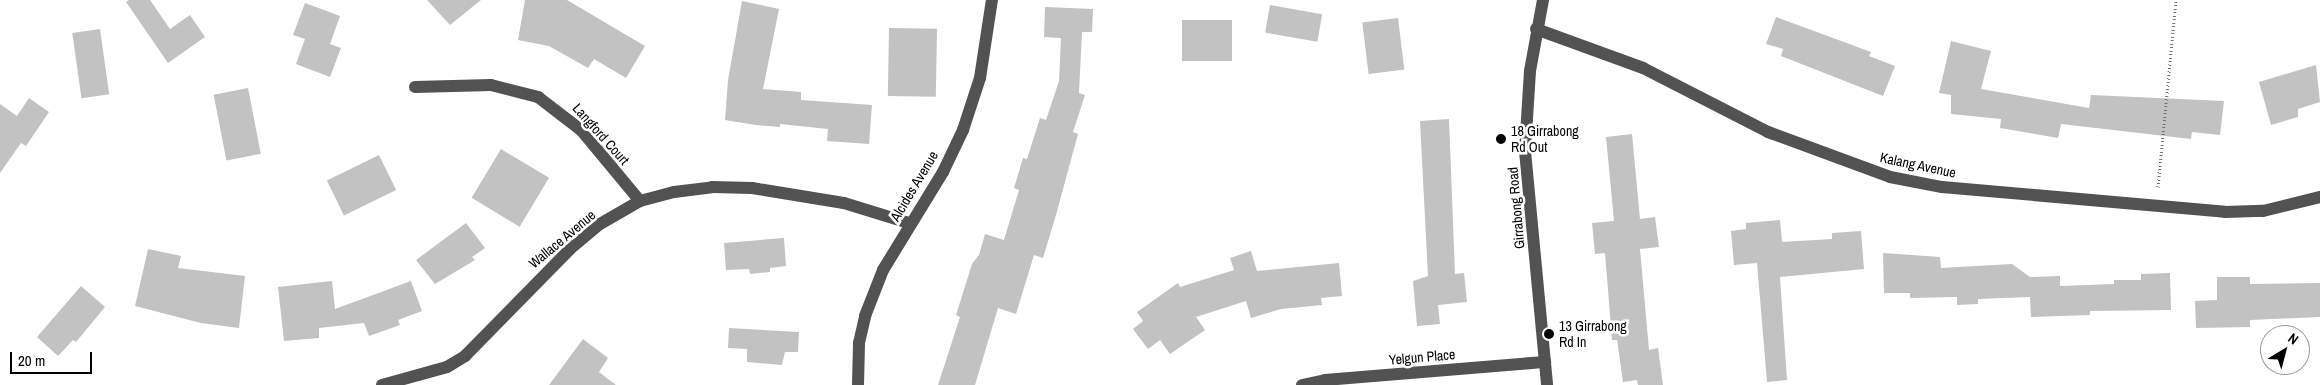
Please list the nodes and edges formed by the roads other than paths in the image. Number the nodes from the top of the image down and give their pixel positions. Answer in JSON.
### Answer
{"nodes":[{"id":1,"x":992,"y":0,"type":"edge"},
{"id":2,"x":1543,"y":0,"type":"edge"},
{"id":3,"x":1536,"y":30,"type":"junction"},
{"id":4,"x":415,"y":87,"type":"dead end"},
{"id":5,"x":2320,"y":197,"type":"edge"},
{"id":6,"x":640,"y":201,"type":"junction"},
{"id":7,"x":909,"y":223,"type":"junction"},
{"id":8,"x":1545,"y":362,"type":"junction"},
{"id":9,"x":382,"y":385,"type":"edge"},
{"id":10,"x":858,"y":385,"type":"edge"},
{"id":11,"x":1302,"y":385,"type":"edge"},
{"id":12,"x":1547,"y":385,"type":"edge"}],
"edges":[{"from":1,"to":7,"type":"street","name":"Alcides Avenue"},
{"from":2,"to":3,"type":"street","name":"Girrabong Road"},
{"from":3,"to":5,"type":"street","name":"Kalang Avenue"},
{"from":3,"to":8,"type":"street","name":"Girrabong Road"},
{"from":4,"to":6,"type":"street","name":"Langford Court"},
{"from":6,"to":7,"type":"street","name":"Wallace Avenue"},
{"from":6,"to":9,"type":"street","name":"Wallace Avenue"},
{"from":7,"to":10,"type":"street","name":"Alcides Avenue"},
{"from":8,"to":11,"type":"street","name":"Yelgun Place"},
{"from":8,"to":12,"type":"street","name":"Girrabong Road"}]}
